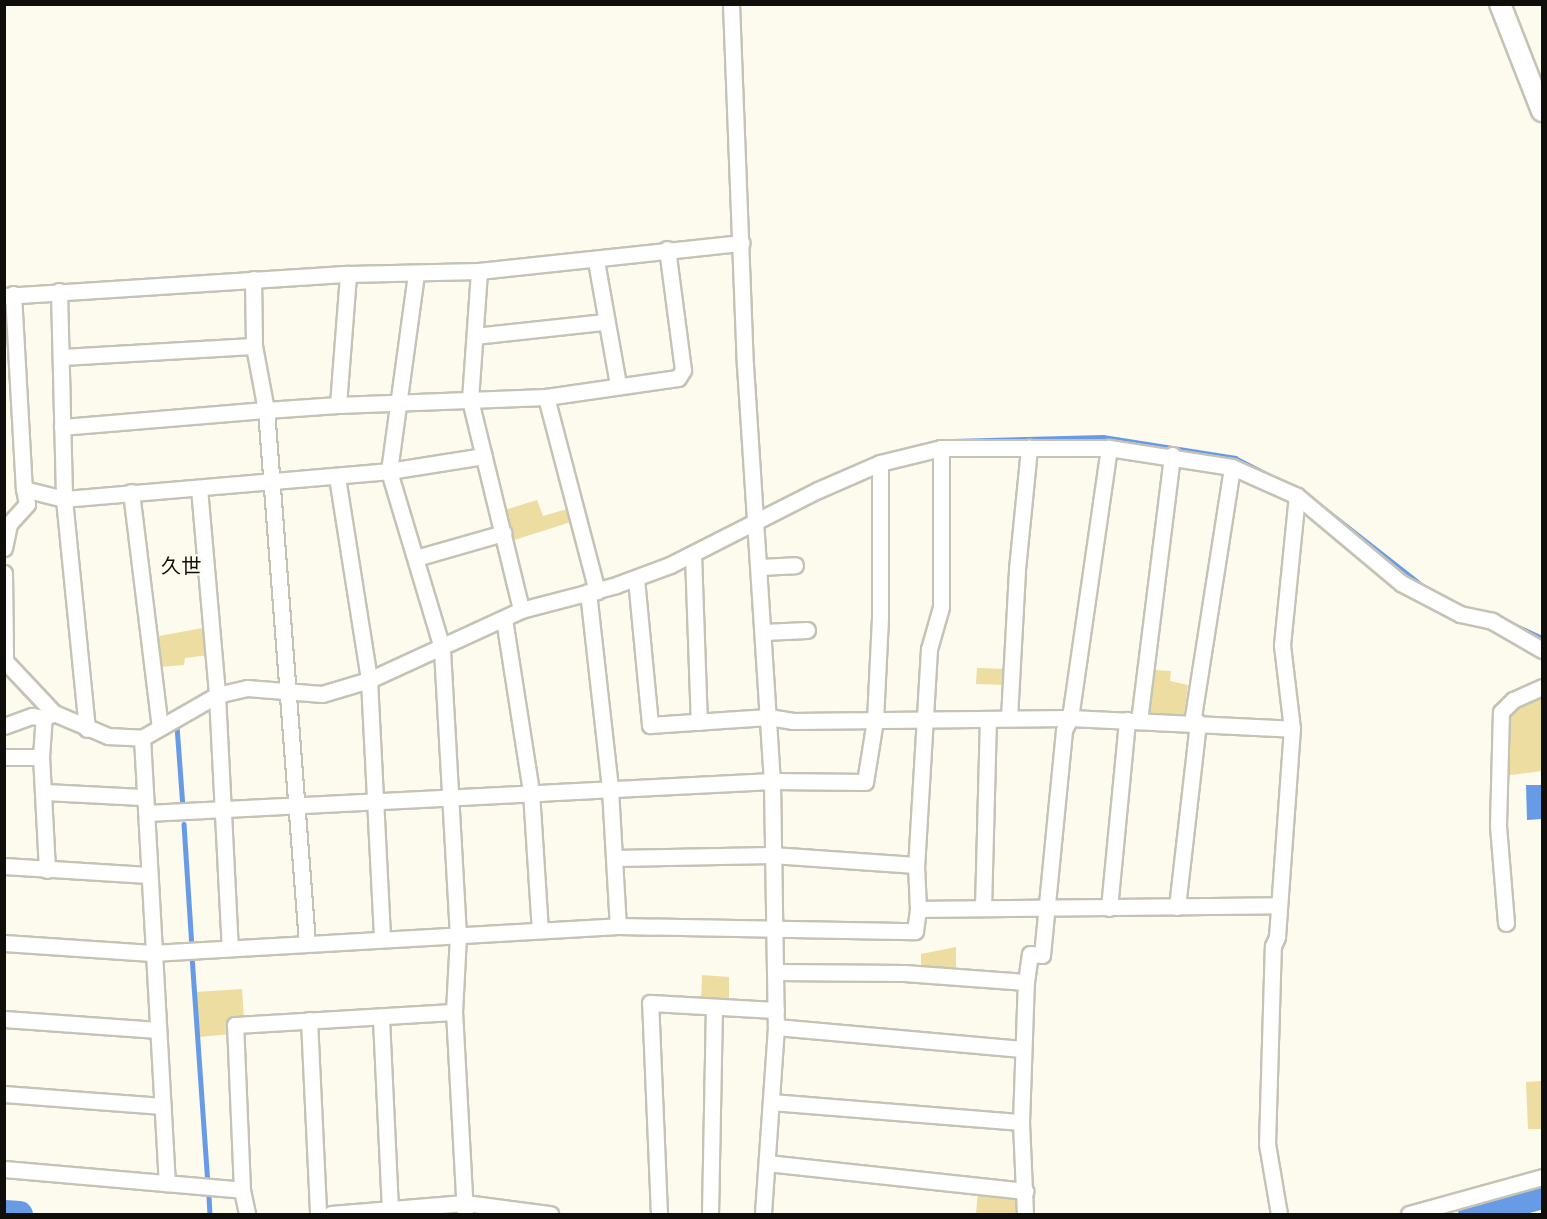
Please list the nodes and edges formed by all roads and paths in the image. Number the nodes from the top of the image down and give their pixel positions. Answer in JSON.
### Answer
{"nodes":[{"id":1,"x":731,"y":4,"type":"edge"},
{"id":2,"x":1500,"y":4,"type":"edge"},
{"id":3,"x":1542,"y":111,"type":"edge"},
{"id":4,"x":742,"y":243,"type":"junction"},
{"id":5,"x":666,"y":249,"type":"junction"},
{"id":6,"x":596,"y":261,"type":"junction"},
{"id":7,"x":479,"y":271,"type":"junction"},
{"id":8,"x":348,"y":274,"type":"junction"},
{"id":9,"x":416,"y":275,"type":"junction"},
{"id":10,"x":253,"y":279,"type":"junction"},
{"id":11,"x":59,"y":291,"type":"junction"},
{"id":12,"x":9,"y":295,"type":"edge"},
{"id":13,"x":604,"y":322,"type":"junction"},
{"id":14,"x":475,"y":336,"type":"junction"},
{"id":15,"x":254,"y":346,"type":"junction"},
{"id":16,"x":61,"y":357,"type":"junction"},
{"id":17,"x":618,"y":385,"type":"junction"},
{"id":18,"x":546,"y":397,"type":"junction"},
{"id":19,"x":470,"y":400,"type":"junction"},
{"id":20,"x":398,"y":403,"type":"junction"},
{"id":21,"x":338,"y":405,"type":"junction"},
{"id":22,"x":266,"y":410,"type":"junction"},
{"id":23,"x":62,"y":427,"type":"junction"},
{"id":24,"x":941,"y":448,"type":"junction"},
{"id":25,"x":1029,"y":448,"type":"junction"},
{"id":26,"x":1109,"y":448,"type":"junction"},
{"id":27,"x":1172,"y":455,"type":"junction"},
{"id":28,"x":484,"y":456,"type":"junction"},
{"id":29,"x":880,"y":463,"type":"junction"},
{"id":30,"x":1232,"y":467,"type":"junction"},
{"id":31,"x":389,"y":471,"type":"junction"},
{"id":32,"x":337,"y":477,"type":"junction"},
{"id":33,"x":271,"y":480,"type":"junction"},
{"id":34,"x":199,"y":488,"type":"junction"},
{"id":35,"x":24,"y":489,"type":"junction"},
{"id":36,"x":131,"y":492,"type":"junction"},
{"id":37,"x":1297,"y":496,"type":"junction"},
{"id":38,"x":64,"y":499,"type":"junction"},
{"id":39,"x":756,"y":524,"type":"junction"},
{"id":40,"x":503,"y":533,"type":"junction"},
{"id":41,"x":4,"y":548,"type":"edge"},
{"id":42,"x":693,"y":554,"type":"junction"},
{"id":43,"x":416,"y":558,"type":"junction"},
{"id":44,"x":795,"y":566,"type":"dead end"},
{"id":45,"x":760,"y":567,"type":"junction"},
{"id":46,"x":4,"y":573,"type":"edge"},
{"id":47,"x":636,"y":579,"type":"junction"},
{"id":48,"x":592,"y":592,"type":"junction"},
{"id":49,"x":521,"y":610,"type":"junction"},
{"id":50,"x":504,"y":619,"type":"junction"},
{"id":51,"x":807,"y":630,"type":"dead end"},
{"id":52,"x":763,"y":632,"type":"junction"},
{"id":53,"x":442,"y":648,"type":"junction"},
{"id":54,"x":1542,"y":650,"type":"edge"},
{"id":55,"x":5,"y":660,"type":"edge"},
{"id":56,"x":369,"y":680,"type":"junction"},
{"id":57,"x":1542,"y":687,"type":"edge"},
{"id":58,"x":290,"y":692,"type":"junction"},
{"id":59,"x":218,"y":694,"type":"junction"},
{"id":60,"x":49,"y":715,"type":"junction"},
{"id":61,"x":768,"y":717,"type":"junction"},
{"id":62,"x":1010,"y":718,"type":"junction"},
{"id":63,"x":1070,"y":718,"type":"junction"},
{"id":64,"x":988,"y":719,"type":"junction"},
{"id":65,"x":874,"y":720,"type":"junction"},
{"id":66,"x":926,"y":720,"type":"junction"},
{"id":67,"x":1133,"y":720,"type":"junction"},
{"id":68,"x":699,"y":722,"type":"junction"},
{"id":69,"x":1195,"y":723,"type":"junction"},
{"id":70,"x":4,"y":726,"type":"edge"},
{"id":71,"x":160,"y":727,"type":"junction"},
{"id":72,"x":87,"y":729,"type":"junction"},
{"id":73,"x":1292,"y":729,"type":"junction"},
{"id":74,"x":142,"y":738,"type":"junction"},
{"id":75,"x":4,"y":757,"type":"edge"},
{"id":76,"x":41,"y":757,"type":"junction"},
{"id":77,"x":772,"y":781,"type":"junction"},
{"id":78,"x":609,"y":789,"type":"junction"},
{"id":79,"x":45,"y":792,"type":"junction"},
{"id":80,"x":531,"y":792,"type":"junction"},
{"id":81,"x":142,"y":797,"type":"junction"},
{"id":82,"x":452,"y":799,"type":"junction"},
{"id":83,"x":373,"y":805,"type":"junction"},
{"id":84,"x":298,"y":808,"type":"junction"},
{"id":85,"x":222,"y":812,"type":"junction"},
{"id":86,"x":147,"y":813,"type":"junction"},
{"id":87,"x":772,"y":855,"type":"junction"},
{"id":88,"x":615,"y":858,"type":"junction"},
{"id":89,"x":916,"y":865,"type":"junction"},
{"id":90,"x":4,"y":866,"type":"edge"},
{"id":91,"x":47,"y":870,"type":"junction"},
{"id":92,"x":148,"y":875,"type":"junction"},
{"id":93,"x":1278,"y":905,"type":"junction"},
{"id":94,"x":1046,"y":906,"type":"junction"},
{"id":95,"x":1177,"y":907,"type":"junction"},
{"id":96,"x":982,"y":908,"type":"junction"},
{"id":97,"x":1109,"y":908,"type":"junction"},
{"id":98,"x":918,"y":909,"type":"junction"},
{"id":99,"x":1506,"y":923,"type":"dead end"},
{"id":100,"x":618,"y":926,"type":"junction"},
{"id":101,"x":773,"y":928,"type":"junction"},
{"id":102,"x":540,"y":930,"type":"junction"},
{"id":103,"x":458,"y":936,"type":"junction"},
{"id":104,"x":382,"y":938,"type":"junction"},
{"id":105,"x":4,"y":943,"type":"edge"},
{"id":106,"x":307,"y":943,"type":"junction"},
{"id":107,"x":230,"y":948,"type":"junction"},
{"id":108,"x":152,"y":953,"type":"junction"},
{"id":109,"x":776,"y":972,"type":"junction"},
{"id":110,"x":1026,"y":982,"type":"junction"},
{"id":111,"x":714,"y":1008,"type":"junction"},
{"id":112,"x":776,"y":1010,"type":"junction"},
{"id":113,"x":454,"y":1012,"type":"junction"},
{"id":114,"x":4,"y":1018,"type":"edge"},
{"id":115,"x":381,"y":1019,"type":"junction"},
{"id":116,"x":309,"y":1020,"type":"junction"},
{"id":117,"x":776,"y":1027,"type":"junction"},
{"id":118,"x":158,"y":1030,"type":"junction"},
{"id":119,"x":1022,"y":1049,"type":"junction"},
{"id":120,"x":4,"y":1094,"type":"edge"},
{"id":121,"x":771,"y":1102,"type":"junction"},
{"id":122,"x":163,"y":1106,"type":"junction"},
{"id":123,"x":1021,"y":1122,"type":"junction"},
{"id":124,"x":767,"y":1163,"type":"junction"},
{"id":125,"x":4,"y":1169,"type":"edge"},
{"id":126,"x":1542,"y":1177,"type":"edge"},
{"id":127,"x":167,"y":1183,"type":"junction"},
{"id":128,"x":242,"y":1190,"type":"junction"},
{"id":129,"x":1025,"y":1191,"type":"junction"},
{"id":130,"x":390,"y":1208,"type":"junction"},
{"id":131,"x":465,"y":1209,"type":"edge"},
{"id":132,"x":248,"y":1215,"type":"edge"},
{"id":133,"x":318,"y":1215,"type":"edge"},
{"id":134,"x":331,"y":1215,"type":"edge"},
{"id":135,"x":550,"y":1215,"type":"edge"},
{"id":136,"x":658,"y":1215,"type":"edge"},
{"id":137,"x":710,"y":1215,"type":"edge"},
{"id":138,"x":763,"y":1215,"type":"edge"},
{"id":139,"x":1026,"y":1215,"type":"edge"},
{"id":140,"x":1279,"y":1215,"type":"edge"},
{"id":141,"x":1409,"y":1215,"type":"edge"}],
"edges":[{"from":1,"to":4,"type":"street"},
{"from":2,"to":3,"type":"street"},
{"from":4,"to":5,"type":"street"},
{"from":4,"to":39,"type":"street"},
{"from":5,"to":6,"type":"street"},
{"from":5,"to":17,"type":"street"},
{"from":6,"to":7,"type":"street"},
{"from":6,"to":13,"type":"street"},
{"from":7,"to":9,"type":"street"},
{"from":7,"to":14,"type":"street"},
{"from":8,"to":9,"type":"street"},
{"from":8,"to":10,"type":"street"},
{"from":8,"to":21,"type":"street"},
{"from":9,"to":20,"type":"street"},
{"from":10,"to":11,"type":"street"},
{"from":10,"to":15,"type":"street"},
{"from":11,"to":12,"type":"street"},
{"from":11,"to":16,"type":"street"},
{"from":12,"to":35,"type":"street"},
{"from":13,"to":14,"type":"street"},
{"from":13,"to":17,"type":"street"},
{"from":14,"to":19,"type":"street"},
{"from":15,"to":16,"type":"street"},
{"from":15,"to":22,"type":"street"},
{"from":16,"to":23,"type":"street"},
{"from":17,"to":18,"type":"street"},
{"from":18,"to":19,"type":"street"},
{"from":18,"to":48,"type":"street"},
{"from":19,"to":20,"type":"street"},
{"from":19,"to":28,"type":"street"},
{"from":20,"to":21,"type":"street"},
{"from":20,"to":31,"type":"street"},
{"from":21,"to":22,"type":"street"},
{"from":22,"to":23,"type":"street"},
{"from":22,"to":33,"type":"street"},
{"from":23,"to":38,"type":"street"},
{"from":24,"to":25,"type":"street"},
{"from":24,"to":29,"type":"street"},
{"from":24,"to":66,"type":"street"},
{"from":25,"to":26,"type":"street"},
{"from":25,"to":62,"type":"street"},
{"from":26,"to":27,"type":"street"},
{"from":26,"to":63,"type":"street"},
{"from":27,"to":30,"type":"street"},
{"from":27,"to":67,"type":"street"},
{"from":28,"to":31,"type":"street"},
{"from":28,"to":40,"type":"street"},
{"from":29,"to":39,"type":"street"},
{"from":29,"to":65,"type":"street"},
{"from":30,"to":37,"type":"street"},
{"from":30,"to":69,"type":"street"},
{"from":31,"to":32,"type":"street"},
{"from":31,"to":43,"type":"street"},
{"from":32,"to":33,"type":"street"},
{"from":32,"to":56,"type":"street"},
{"from":33,"to":34,"type":"street"},
{"from":33,"to":58,"type":"street"},
{"from":34,"to":36,"type":"street"},
{"from":34,"to":59,"type":"street"},
{"from":35,"to":38,"type":"street"},
{"from":35,"to":41,"type":"street"},
{"from":36,"to":38,"type":"street"},
{"from":36,"to":71,"type":"street"},
{"from":37,"to":54,"type":"street"},
{"from":37,"to":73,"type":"street"},
{"from":38,"to":72,"type":"street"},
{"from":39,"to":42,"type":"street"},
{"from":39,"to":45,"type":"street"},
{"from":40,"to":43,"type":"street"},
{"from":40,"to":49,"type":"street"},
{"from":42,"to":47,"type":"street"},
{"from":42,"to":68,"type":"street"},
{"from":43,"to":53,"type":"street"},
{"from":44,"to":45,"type":"street"},
{"from":45,"to":52,"type":"street"},
{"from":46,"to":55,"type":"street"},
{"from":47,"to":48,"type":"street"},
{"from":47,"to":68,"type":"street"},
{"from":48,"to":49,"type":"street"},
{"from":48,"to":78,"type":"street"},
{"from":49,"to":50,"type":"street"},
{"from":50,"to":53,"type":"street"},
{"from":50,"to":80,"type":"street"},
{"from":51,"to":52,"type":"street"},
{"from":52,"to":61,"type":"street"},
{"from":53,"to":56,"type":"street"},
{"from":53,"to":82,"type":"street"},
{"from":55,"to":60,"type":"street"},
{"from":56,"to":58,"type":"street"},
{"from":56,"to":83,"type":"street"},
{"from":57,"to":99,"type":"street"},
{"from":58,"to":59,"type":"street"},
{"from":58,"to":84,"type":"street"},
{"from":59,"to":71,"type":"street"},
{"from":59,"to":85,"type":"street"},
{"from":60,"to":70,"type":"street"},
{"from":60,"to":72,"type":"street"},
{"from":60,"to":76,"type":"street"},
{"from":61,"to":65,"type":"street"},
{"from":61,"to":68,"type":"street"},
{"from":61,"to":77,"type":"street"},
{"from":62,"to":63,"type":"street"},
{"from":62,"to":64,"type":"street"},
{"from":63,"to":67,"type":"street"},
{"from":63,"to":94,"type":"street"},
{"from":64,"to":66,"type":"street"},
{"from":64,"to":96,"type":"street"},
{"from":65,"to":66,"type":"street"},
{"from":65,"to":77,"type":"street"},
{"from":66,"to":89,"type":"street"},
{"from":67,"to":69,"type":"street"},
{"from":67,"to":97,"type":"street"},
{"from":69,"to":73,"type":"street"},
{"from":69,"to":95,"type":"street"},
{"from":71,"to":74,"type":"street"},
{"from":72,"to":74,"type":"street"},
{"from":73,"to":93,"type":"street"},
{"from":74,"to":81,"type":"street"},
{"from":75,"to":76,"type":"street"},
{"from":76,"to":79,"type":"street"},
{"from":77,"to":78,"type":"street"},
{"from":77,"to":87,"type":"street"},
{"from":78,"to":80,"type":"street"},
{"from":78,"to":88,"type":"street"},
{"from":79,"to":81,"type":"street"},
{"from":79,"to":91,"type":"street"},
{"from":80,"to":82,"type":"street"},
{"from":80,"to":102,"type":"street"},
{"from":81,"to":86,"type":"street"},
{"from":82,"to":83,"type":"street"},
{"from":82,"to":103,"type":"street"},
{"from":83,"to":84,"type":"street"},
{"from":83,"to":104,"type":"street"},
{"from":84,"to":85,"type":"street"},
{"from":84,"to":106,"type":"street"},
{"from":85,"to":86,"type":"street"},
{"from":85,"to":107,"type":"street"},
{"from":86,"to":92,"type":"street"},
{"from":87,"to":88,"type":"street"},
{"from":87,"to":89,"type":"street"},
{"from":87,"to":101,"type":"street"},
{"from":88,"to":100,"type":"street"},
{"from":89,"to":98,"type":"street"},
{"from":90,"to":91,"type":"street"},
{"from":91,"to":92,"type":"street"},
{"from":92,"to":108,"type":"street"},
{"from":93,"to":95,"type":"street"},
{"from":93,"to":140,"type":"street"},
{"from":94,"to":96,"type":"street"},
{"from":94,"to":97,"type":"street"},
{"from":94,"to":110,"type":"street"},
{"from":95,"to":97,"type":"street"},
{"from":96,"to":98,"type":"street"},
{"from":98,"to":101,"type":"street"},
{"from":100,"to":101,"type":"street"},
{"from":100,"to":102,"type":"street"},
{"from":101,"to":109,"type":"street"},
{"from":102,"to":103,"type":"street"},
{"from":103,"to":104,"type":"street"},
{"from":103,"to":113,"type":"street"},
{"from":104,"to":106,"type":"street"},
{"from":105,"to":108,"type":"street"},
{"from":106,"to":107,"type":"street"},
{"from":107,"to":108,"type":"street"},
{"from":108,"to":118,"type":"street"},
{"from":109,"to":110,"type":"street"},
{"from":109,"to":112,"type":"street"},
{"from":110,"to":119,"type":"street"},
{"from":111,"to":112,"type":"street"},
{"from":111,"to":136,"type":"street"},
{"from":111,"to":137,"type":"street"},
{"from":112,"to":117,"type":"street"},
{"from":113,"to":115,"type":"street"},
{"from":113,"to":131,"type":"street"},
{"from":114,"to":118,"type":"street"},
{"from":115,"to":116,"type":"street"},
{"from":115,"to":130,"type":"street"},
{"from":116,"to":128,"type":"street"},
{"from":116,"to":133,"type":"street"},
{"from":117,"to":119,"type":"street"},
{"from":117,"to":121,"type":"street"},
{"from":118,"to":122,"type":"street"},
{"from":119,"to":123,"type":"street"},
{"from":120,"to":122,"type":"street"},
{"from":121,"to":123,"type":"street"},
{"from":121,"to":124,"type":"street"},
{"from":122,"to":127,"type":"street"},
{"from":123,"to":129,"type":"street"},
{"from":124,"to":129,"type":"street"},
{"from":124,"to":138,"type":"street"},
{"from":125,"to":127,"type":"street"},
{"from":126,"to":141,"type":"street"},
{"from":127,"to":128,"type":"street"},
{"from":128,"to":132,"type":"street"},
{"from":129,"to":139,"type":"street"},
{"from":130,"to":131,"type":"street"},
{"from":130,"to":134,"type":"street"},
{"from":131,"to":135,"type":"street"}]}
